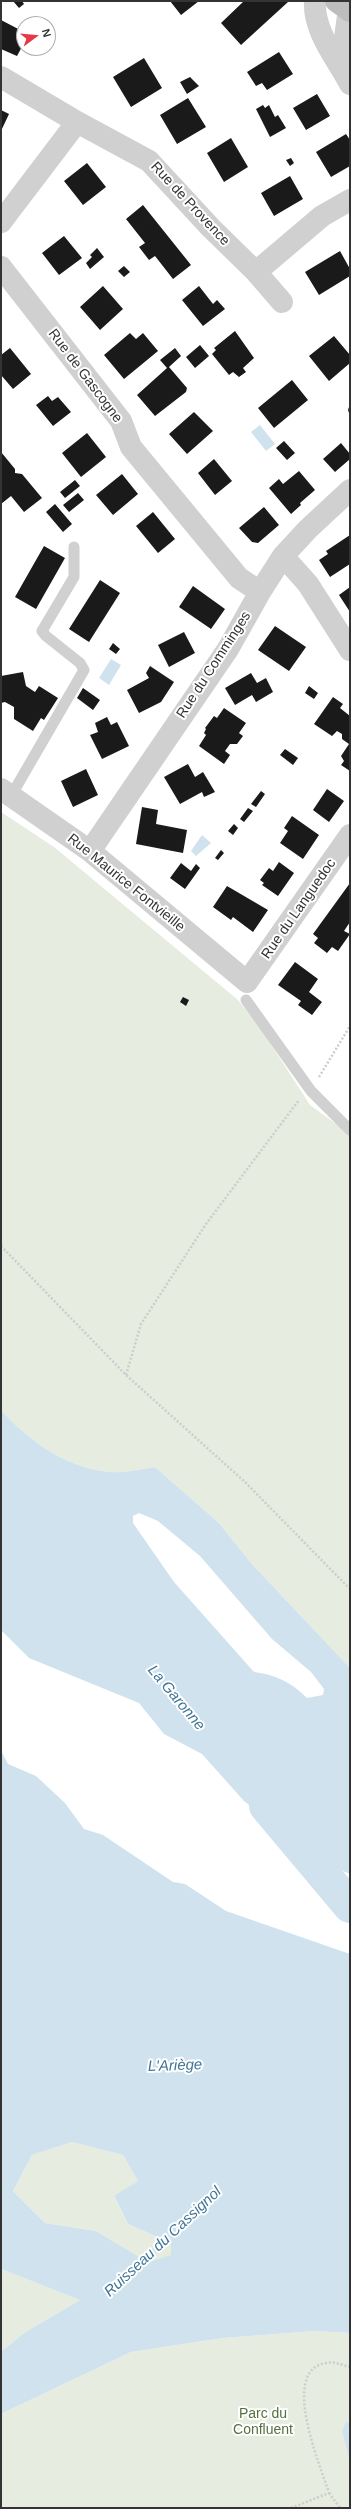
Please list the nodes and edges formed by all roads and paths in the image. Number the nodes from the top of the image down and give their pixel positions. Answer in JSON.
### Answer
{"nodes":[{"id":1,"x":315,"y":1,"type":"edge"},
{"id":2,"x":346,"y":6,"type":"edge"},
{"id":3,"x":1,"y":77,"type":"edge"},
{"id":4,"x":347,"y":78,"type":"edge"},
{"id":5,"x":77,"y":122,"type":"junction"},
{"id":6,"x":350,"y":200,"type":"edge"},
{"id":7,"x":1,"y":222,"type":"edge"},
{"id":8,"x":1,"y":267,"type":"edge"},
{"id":9,"x":256,"y":272,"type":"junction"},
{"id":10,"x":282,"y":302,"type":"dead end"},
{"id":11,"x":350,"y":490,"type":"edge"},
{"id":12,"x":74,"y":547,"type":"dead end"},
{"id":13,"x":283,"y":556,"type":"junction"},
{"id":14,"x":260,"y":592,"type":"junction"},
{"id":15,"x":350,"y":650,"type":"edge"},
{"id":16,"x":6,"y":793,"type":"edge"},
{"id":17,"x":350,"y":835,"type":"edge"},
{"id":18,"x":90,"y":852,"type":"junction"},
{"id":19,"x":247,"y":991,"type":"junction"},
{"id":20,"x":350,"y":1026,"type":"edge"},
{"id":21,"x":311,"y":1091,"type":"junction"},
{"id":22,"x":350,"y":1130,"type":"edge"},
{"id":23,"x":1,"y":1246,"type":"edge"},
{"id":24,"x":126,"y":1375,"type":"junction"},
{"id":25,"x":350,"y":1589,"type":"edge"},
{"id":26,"x":350,"y":2367,"type":"edge"},
{"id":27,"x":330,"y":2493,"type":"junction"},
{"id":28,"x":291,"y":2508,"type":"edge"},
{"id":29,"x":340,"y":2508,"type":"edge"}],
"edges":[{"from":1,"to":4,"type":"street"},
{"from":2,"to":4,"type":"street"},
{"from":3,"to":5,"type":"street","name":"Rue de Provence"},
{"from":5,"to":7,"type":"street"},
{"from":5,"to":9,"type":"street","name":"Rue de Provence"},
{"from":6,"to":9,"type":"street"},
{"from":8,"to":14,"type":"street","name":"Rue de Gascogne"},
{"from":9,"to":10,"type":"street","name":"Rue de Provence"},
{"from":11,"to":13,"type":"street","name":"Rue du Comminges"},
{"from":12,"to":16,"type":"lane"},
{"from":13,"to":14,"type":"street","name":"Rue du Comminges"},
{"from":13,"to":15,"type":"street"},
{"from":14,"to":18,"type":"street","name":"Rue du Comminges"},
{"from":16,"to":18,"type":"street","name":"Rue Maurice Fontvieille"},
{"from":17,"to":19,"type":"street","name":"Rue du Languedoc"},
{"from":18,"to":19,"type":"street","name":"Rue Maurice Fontvieille"},
{"from":19,"to":21,"type":"lane"},
{"from":20,"to":21,"type":"path"},
{"from":21,"to":22,"type":"lane"},
{"from":21,"to":24,"type":"path"},
{"from":23,"to":24,"type":"path"},
{"from":24,"to":25,"type":"path"},
{"from":26,"to":27,"type":"path"},
{"from":27,"to":28,"type":"path"},
{"from":27,"to":29,"type":"path"}]}
